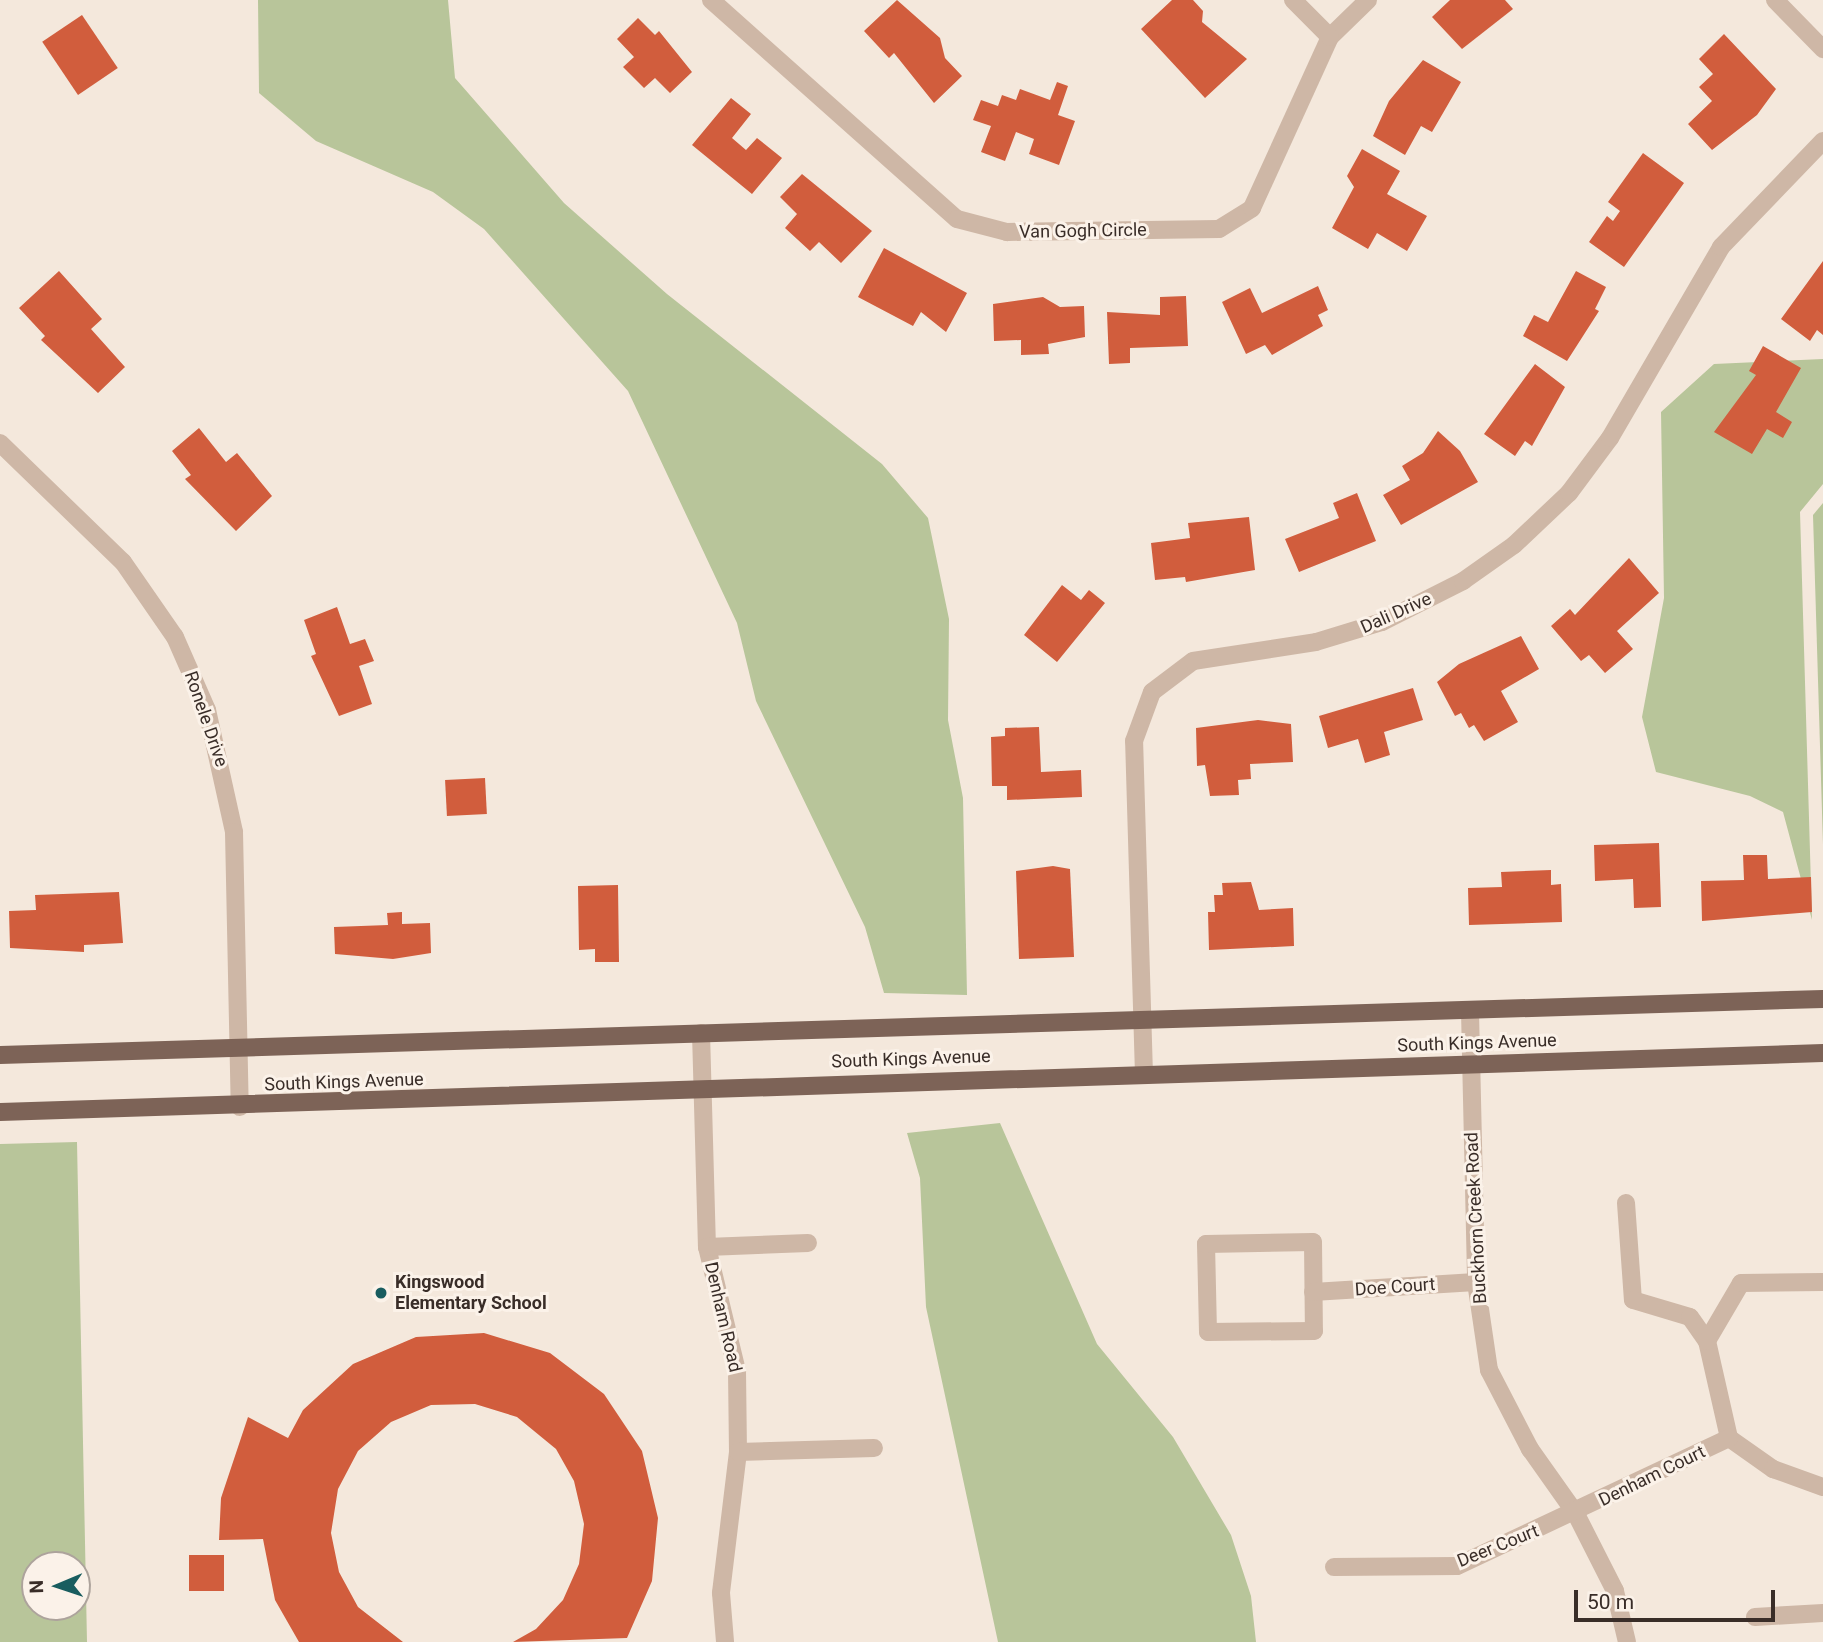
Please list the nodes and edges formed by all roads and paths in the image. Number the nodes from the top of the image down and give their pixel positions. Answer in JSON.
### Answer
{"nodes":[{"id":1,"x":711,"y":0,"type":"edge"},
{"id":2,"x":1293,"y":0,"type":"edge"},
{"id":3,"x":1368,"y":0,"type":"edge"},
{"id":4,"x":1775,"y":0,"type":"edge"},
{"id":5,"x":1330,"y":37,"type":"junction"},
{"id":6,"x":1823,"y":49,"type":"edge"},
{"id":7,"x":1823,"y":141,"type":"edge"},
{"id":8,"x":0,"y":443,"type":"edge"},
{"id":9,"x":1823,"y":999,"type":"edge"},
{"id":10,"x":1470,"y":1010,"type":"junction"},
{"id":11,"x":1142,"y":1021,"type":"junction"},
{"id":12,"x":701,"y":1033,"type":"junction"},
{"id":13,"x":238,"y":1048,"type":"junction"},
{"id":14,"x":1823,"y":1054,"type":"edge"},
{"id":15,"x":0,"y":1055,"type":"edge"},
{"id":16,"x":1470,"y":1064,"type":"junction"},
{"id":17,"x":1144,"y":1075,"type":"junction"},
{"id":18,"x":702,"y":1088,"type":"junction"},
{"id":19,"x":240,"y":1107,"type":"junction"},
{"id":20,"x":0,"y":1112,"type":"edge"},
{"id":21,"x":1626,"y":1203,"type":"dead end"},
{"id":22,"x":808,"y":1243,"type":"dead end"},
{"id":23,"x":707,"y":1247,"type":"junction"},
{"id":24,"x":1476,"y":1282,"type":"junction"},
{"id":25,"x":1823,"y":1282,"type":"edge"},
{"id":26,"x":1313,"y":1292,"type":"junction"},
{"id":27,"x":1707,"y":1340,"type":"junction"},
{"id":28,"x":1729,"y":1438,"type":"junction"},
{"id":29,"x":874,"y":1448,"type":"dead end"},
{"id":30,"x":738,"y":1452,"type":"junction"},
{"id":31,"x":1823,"y":1487,"type":"edge"},
{"id":32,"x":1576,"y":1514,"type":"junction"},
{"id":33,"x":1334,"y":1567,"type":"dead end"},
{"id":34,"x":1823,"y":1613,"type":"edge"},
{"id":35,"x":1755,"y":1617,"type":"dead end"},
{"id":36,"x":725,"y":1642,"type":"edge"},
{"id":37,"x":1627,"y":1642,"type":"edge"}],
"edges":[{"from":1,"to":5,"type":"street","name":"Van Gogh Circle"},
{"from":2,"to":5,"type":"street"},
{"from":3,"to":5,"type":"street","name":"Van Gogh Circle"},
{"from":4,"to":6,"type":"street"},
{"from":7,"to":11,"type":"street","name":"Dali Drive"},
{"from":8,"to":13,"type":"street","name":"Ronele Drive"},
{"from":9,"to":10,"type":"main road","name":"South Kings Avenue"},
{"from":10,"to":11,"type":"main road","name":"South Kings Avenue"},
{"from":10,"to":16,"type":"street","name":"Buckhorn Creek Road"},
{"from":11,"to":12,"type":"main road","name":"South Kings Avenue"},
{"from":11,"to":17,"type":"street","name":"Dali Drive"},
{"from":12,"to":13,"type":"main road","name":"South Kings Avenue"},
{"from":12,"to":18,"type":"street","name":"Denham Road"},
{"from":13,"to":15,"type":"main road","name":"South Kings Avenue"},
{"from":13,"to":19,"type":"street","name":"Ronele Drive"},
{"from":14,"to":16,"type":"main road","name":"South Kings Avenue"},
{"from":16,"to":17,"type":"main road","name":"South Kings Avenue"},
{"from":16,"to":24,"type":"street","name":"Buckhorn Creek Road"},
{"from":17,"to":18,"type":"main road","name":"South Kings Avenue"},
{"from":18,"to":19,"type":"main road","name":"South Kings Avenue"},
{"from":18,"to":23,"type":"street","name":"Denham Road"},
{"from":19,"to":20,"type":"main road","name":"South Kings Avenue"},
{"from":21,"to":27,"type":"street"},
{"from":22,"to":23,"type":"street"},
{"from":23,"to":30,"type":"street","name":"Denham Road"},
{"from":24,"to":26,"type":"street","name":"Doe Court"},
{"from":24,"to":32,"type":"street","name":"Buckhorn Creek Road"},
{"from":25,"to":27,"type":"street"},
{"from":26,"to":26,"type":"street"},
{"from":27,"to":28,"type":"street"},
{"from":28,"to":31,"type":"street"},
{"from":28,"to":32,"type":"street","name":"Denham Court"},
{"from":29,"to":30,"type":"street"},
{"from":30,"to":36,"type":"street","name":"Denham Road"},
{"from":32,"to":33,"type":"street","name":"Deer Court"},
{"from":32,"to":37,"type":"street","name":"Buckhorn Creek Road"},
{"from":34,"to":35,"type":"street"}]}
